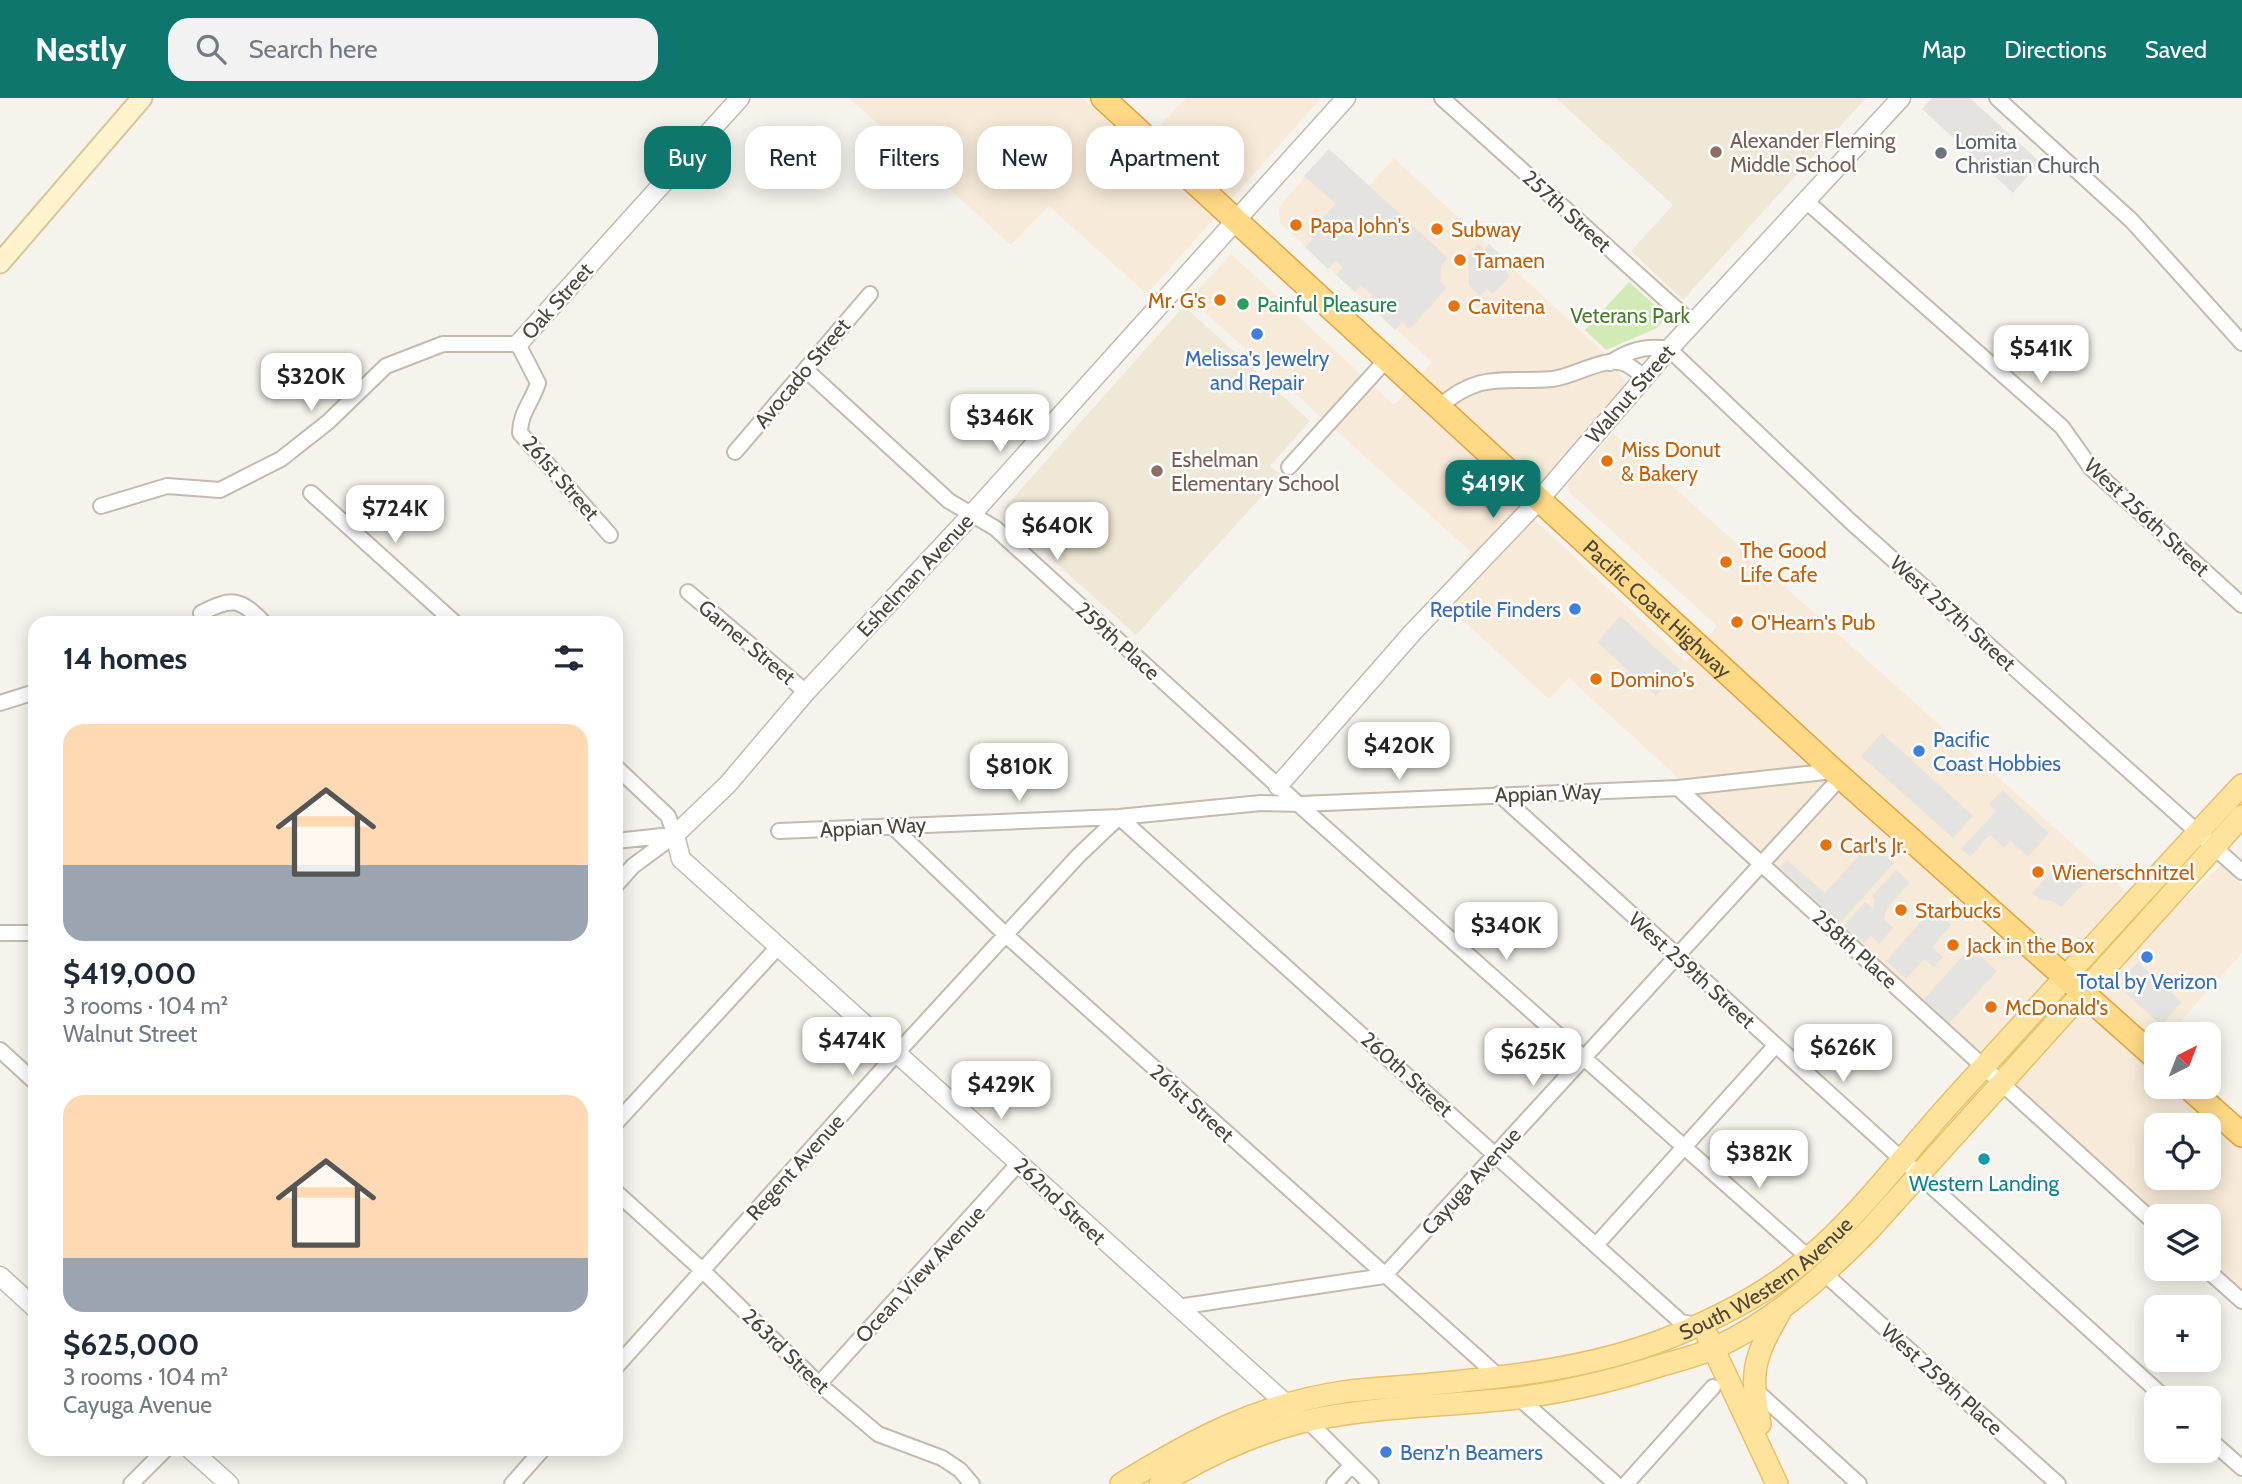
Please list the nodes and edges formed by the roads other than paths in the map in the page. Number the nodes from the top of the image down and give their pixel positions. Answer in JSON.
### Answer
{"nodes":[{"id":1,"x":142,"y":98,"type":"edge"},
{"id":2,"x":740,"y":98,"type":"edge"},
{"id":3,"x":1103,"y":98,"type":"edge"},
{"id":4,"x":1346,"y":98,"type":"edge"},
{"id":5,"x":1442,"y":98,"type":"edge"},
{"id":6,"x":1901,"y":98,"type":"edge"},
{"id":7,"x":1997,"y":98,"type":"edge"},
{"id":8,"x":1806,"y":201,"type":"junction"},
{"id":9,"x":1237,"y":219,"type":"junction"},
{"id":10,"x":0,"y":262,"type":"edge"},
{"id":11,"x":870,"y":294,"type":"dead end"},
{"id":12,"x":1693,"y":324,"type":"junction"},
{"id":13,"x":2242,"y":343,"type":"edge"},
{"id":14,"x":518,"y":344,"type":"junction"},
{"id":15,"x":1668,"y":349,"type":"junction"},
{"id":16,"x":1387,"y":359,"type":"junction"},
{"id":17,"x":1610,"y":363,"type":"junction"},
{"id":18,"x":807,"y":371,"type":"junction"},
{"id":19,"x":1644,"y":377,"type":"junction"},
{"id":20,"x":1439,"y":408,"type":"junction"},
{"id":21,"x":735,"y":452,"type":"dead end"},
{"id":22,"x":1289,"y":467,"type":"dead end"},
{"id":23,"x":312,"y":493,"type":"dead end"},
{"id":24,"x":1539,"y":499,"type":"junction"},
{"id":25,"x":101,"y":506,"type":"dead end"},
{"id":26,"x":972,"y":514,"type":"junction"},
{"id":27,"x":610,"y":535,"type":"dead end"},
{"id":28,"x":688,"y":592,"type":"dead end"},
{"id":29,"x":2242,"y":605,"type":"edge"},
{"id":30,"x":201,"y":613,"type":"dead end"},
{"id":31,"x":256,"y":616,"type":"edge"},
{"id":32,"x":447,"y":616,"type":"edge"},
{"id":33,"x":806,"y":692,"type":"junction"},
{"id":34,"x":28,"y":694,"type":"edge"},
{"id":35,"x":0,"y":704,"type":"edge"},
{"id":36,"x":623,"y":774,"type":"edge"},
{"id":37,"x":1838,"y":774,"type":"junction"},
{"id":38,"x":2242,"y":785,"type":"edge"},
{"id":39,"x":1279,"y":786,"type":"junction"},
{"id":40,"x":1678,"y":788,"type":"junction"},
{"id":41,"x":1499,"y":794,"type":"junction"},
{"id":42,"x":1261,"y":803,"type":"junction"},
{"id":43,"x":1301,"y":804,"type":"junction"},
{"id":44,"x":2242,"y":816,"type":"edge"},
{"id":45,"x":1119,"y":817,"type":"junction"},
{"id":46,"x":892,"y":826,"type":"junction"},
{"id":47,"x":779,"y":831,"type":"dead end"},
{"id":48,"x":2198,"y":831,"type":"junction"},
{"id":49,"x":676,"y":835,"type":"junction"},
{"id":50,"x":623,"y":840,"type":"edge"},
{"id":51,"x":2214,"y":846,"type":"junction"},
{"id":52,"x":1761,"y":863,"type":"junction"},
{"id":53,"x":2242,"y":872,"type":"edge"},
{"id":54,"x":623,"y":877,"type":"edge"},
{"id":55,"x":0,"y":933,"type":"edge"},
{"id":56,"x":28,"y":933,"type":"edge"},
{"id":57,"x":1007,"y":936,"type":"junction"},
{"id":58,"x":778,"y":947,"type":"junction"},
{"id":59,"x":1678,"y":957,"type":"junction"},
{"id":60,"x":2065,"y":975,"type":"junction"},
{"id":61,"x":2084,"y":993,"type":"junction"},
{"id":62,"x":1775,"y":1046,"type":"junction"},
{"id":63,"x":2144,"y":1047,"type":"edge"},
{"id":64,"x":0,"y":1050,"type":"edge"},
{"id":65,"x":897,"y":1054,"type":"junction"},
{"id":66,"x":1586,"y":1056,"type":"junction"},
{"id":67,"x":1984,"y":1068,"type":"junction"},
{"id":68,"x":28,"y":1076,"type":"edge"},
{"id":69,"x":2001,"y":1085,"type":"junction"},
{"id":70,"x":2202,"y":1099,"type":"edge"},
{"id":71,"x":623,"y":1115,"type":"edge"},
{"id":72,"x":2242,"y":1135,"type":"edge"},
{"id":73,"x":1685,"y":1148,"type":"junction"},
{"id":74,"x":1496,"y":1154,"type":"junction"},
{"id":75,"x":1900,"y":1160,"type":"junction"},
{"id":76,"x":1019,"y":1163,"type":"junction"},
{"id":77,"x":1918,"y":1176,"type":"junction"},
{"id":78,"x":623,"y":1198,"type":"edge"},
{"id":79,"x":2144,"y":1213,"type":"edge"},
{"id":80,"x":1596,"y":1245,"type":"junction"},
{"id":81,"x":1809,"y":1258,"type":"junction"},
{"id":82,"x":702,"y":1270,"type":"junction"},
{"id":83,"x":1826,"y":1275,"type":"junction"},
{"id":84,"x":0,"y":1276,"type":"edge"},
{"id":85,"x":1384,"y":1276,"type":"junction"},
{"id":86,"x":2220,"y":1281,"type":"edge"},
{"id":87,"x":2242,"y":1301,"type":"edge"},
{"id":88,"x":28,"y":1302,"type":"edge"},
{"id":89,"x":1178,"y":1307,"type":"junction"},
{"id":90,"x":1781,"y":1310,"type":"junction"},
{"id":91,"x":1697,"y":1325,"type":"junction"},
{"id":92,"x":1716,"y":1348,"type":"junction"},
{"id":93,"x":623,"y":1359,"type":"edge"},
{"id":94,"x":1497,"y":1375,"type":"junction"},
{"id":95,"x":818,"y":1384,"type":"junction"},
{"id":96,"x":2152,"y":1386,"type":"edge"},
{"id":97,"x":1713,"y":1387,"type":"dead end"},
{"id":98,"x":1762,"y":1396,"type":"dead end"},
{"id":99,"x":1519,"y":1398,"type":"junction"},
{"id":100,"x":1285,"y":1405,"type":"junction"},
{"id":101,"x":1308,"y":1421,"type":"junction"},
{"id":102,"x":2221,"y":1449,"type":"edge"},
{"id":103,"x":1764,"y":1453,"type":"junction"},
{"id":104,"x":159,"y":1456,"type":"edge"},
{"id":105,"x":198,"y":1456,"type":"edge"},
{"id":106,"x":537,"y":1456,"type":"edge"},
{"id":107,"x":1351,"y":1466,"type":"junction"},
{"id":108,"x":2242,"y":1468,"type":"edge"},
{"id":109,"x":131,"y":1484,"type":"edge"},
{"id":110,"x":229,"y":1484,"type":"edge"},
{"id":111,"x":512,"y":1484,"type":"edge"},
{"id":112,"x":972,"y":1484,"type":"edge"},
{"id":113,"x":1121,"y":1484,"type":"edge"},
{"id":114,"x":1160,"y":1484,"type":"edge"},
{"id":115,"x":1334,"y":1484,"type":"edge"},
{"id":116,"x":1371,"y":1484,"type":"edge"},
{"id":117,"x":1616,"y":1484,"type":"edge"},
{"id":118,"x":1626,"y":1484,"type":"edge"},
{"id":119,"x":1777,"y":1484,"type":"edge"},
{"id":120,"x":1859,"y":1484,"type":"edge"},
{"id":121,"x":2058,"y":1484,"type":"edge"}],
"edges":[{"from":1,"to":10,"type":"main road"},
{"from":2,"to":14,"type":"street","name":"Oak Street"},
{"from":3,"to":9,"type":"highway","name":"Pacific Coast Highway"},
{"from":4,"to":9,"type":"street","name":"Eshelman Avenue"},
{"from":5,"to":12,"type":"street","name":"257th Street"},
{"from":6,"to":8,"type":"street","name":"Walnut Street"},
{"from":7,"to":13,"type":"street"},
{"from":8,"to":12,"type":"street","name":"Walnut Street"},
{"from":8,"to":29,"type":"street","name":"West 256th Street"},
{"from":9,"to":16,"type":"highway","name":"Pacific Coast Highway"},
{"from":9,"to":26,"type":"street","name":"Eshelman Avenue"},
{"from":11,"to":18,"type":"street","name":"Avocado Street"},
{"from":12,"to":15,"type":"street","name":"Walnut Street"},
{"from":14,"to":25,"type":"street","name":"Oak Street"},
{"from":14,"to":27,"type":"street","name":"261st Street"},
{"from":15,"to":17,"type":"street"},
{"from":15,"to":19,"type":"street","name":"Walnut Street"},
{"from":15,"to":48,"type":"street","name":"West 257th Street"},
{"from":16,"to":20,"type":"highway","name":"Pacific Coast Highway"},
{"from":16,"to":22,"type":"street"},
{"from":17,"to":19,"type":"street"},
{"from":17,"to":20,"type":"street"},
{"from":18,"to":21,"type":"street","name":"Avocado Street"},
{"from":18,"to":26,"type":"street","name":"259th Place"},
{"from":19,"to":24,"type":"street","name":"Walnut Street"},
{"from":20,"to":24,"type":"highway","name":"Pacific Coast Highway"},
{"from":23,"to":32,"type":"street"},
{"from":24,"to":37,"type":"highway","name":"Pacific Coast Highway"},
{"from":24,"to":39,"type":"street","name":"Walnut Street"},
{"from":26,"to":33,"type":"street","name":"Eshelman Avenue"},
{"from":26,"to":39,"type":"street","name":"259th Place"},
{"from":28,"to":33,"type":"street","name":"Garner Street"},
{"from":30,"to":31,"type":"street"},
{"from":33,"to":49,"type":"street","name":"Eshelman Avenue"},
{"from":34,"to":35,"type":"street"},
{"from":36,"to":49,"type":"street","name":"262nd Street"},
{"from":37,"to":40,"type":"street","name":"Appian Way"},
{"from":37,"to":52,"type":"street","name":"Cayuga Avenue"},
{"from":37,"to":60,"type":"highway","name":"Pacific Coast Highway"},
{"from":38,"to":48,"type":"main road","name":"South Western Avenue"},
{"from":39,"to":42,"type":"street"},
{"from":39,"to":43,"type":"street","name":"259th Place"},
{"from":40,"to":41,"type":"street","name":"Appian Way"},
{"from":40,"to":52,"type":"street","name":"258th Place"},
{"from":41,"to":43,"type":"street","name":"Appian Way"},
{"from":41,"to":59,"type":"street","name":"West 259th Street"},
{"from":42,"to":43,"type":"street","name":"Appian Way"},
{"from":42,"to":45,"type":"street","name":"Appian Way"},
{"from":43,"to":66,"type":"street"},
{"from":44,"to":51,"type":"main road","name":"South Western Avenue"},
{"from":45,"to":46,"type":"street","name":"Appian Way"},
{"from":45,"to":57,"type":"street","name":"Regent Avenue"},
{"from":45,"to":74,"type":"street","name":"260th Street"},
{"from":46,"to":47,"type":"street","name":"Appian Way"},
{"from":46,"to":57,"type":"street","name":"261st Street"},
{"from":48,"to":51,"type":"street","name":"West 257th Street"},
{"from":48,"to":60,"type":"main road","name":"South Western Avenue"},
{"from":49,"to":50,"type":"street"},
{"from":49,"to":54,"type":"street","name":"Eshelman Avenue"},
{"from":49,"to":58,"type":"street","name":"262nd Street"},
{"from":51,"to":53,"type":"street","name":"West 257th Street"},
{"from":51,"to":61,"type":"main road","name":"South Western Avenue"},
{"from":52,"to":59,"type":"street","name":"Cayuga Avenue"},
{"from":52,"to":67,"type":"street","name":"258th Place"},
{"from":55,"to":56,"type":"street"},
{"from":57,"to":65,"type":"street","name":"Regent Avenue"},
{"from":57,"to":85,"type":"street","name":"261st Street"},
{"from":58,"to":65,"type":"street","name":"262nd Street"},
{"from":58,"to":71,"type":"street"},
{"from":59,"to":62,"type":"street","name":"West 259th Street"},
{"from":59,"to":66,"type":"street","name":"Cayuga Avenue"},
{"from":60,"to":61,"type":"highway","name":"Pacific Coast Highway"},
{"from":60,"to":67,"type":"main road","name":"South Western Avenue"},
{"from":61,"to":63,"type":"highway","name":"Pacific Coast Highway"},
{"from":61,"to":69,"type":"main road","name":"South Western Avenue"},
{"from":62,"to":73,"type":"street"},
{"from":62,"to":75,"type":"street","name":"West 259th Street"},
{"from":64,"to":68,"type":"street"},
{"from":65,"to":76,"type":"street","name":"262nd Street"},
{"from":65,"to":82,"type":"street","name":"Regent Avenue"},
{"from":66,"to":73,"type":"street"},
{"from":66,"to":74,"type":"street","name":"Cayuga Avenue"},
{"from":67,"to":69,"type":"street","name":"258th Place"},
{"from":67,"to":75,"type":"main road","name":"South Western Avenue"},
{"from":69,"to":77,"type":"main road","name":"South Western Avenue"},
{"from":69,"to":79,"type":"street","name":"258th Place"},
{"from":70,"to":72,"type":"highway"},
{"from":73,"to":80,"type":"street"},
{"from":73,"to":81,"type":"street"},
{"from":74,"to":80,"type":"street","name":"260th Street"},
{"from":74,"to":85,"type":"street","name":"Cayuga Avenue"},
{"from":75,"to":77,"type":"street","name":"West 259th Street"},
{"from":75,"to":81,"type":"main road","name":"South Western Avenue"},
{"from":76,"to":89,"type":"street","name":"262nd Street"},
{"from":76,"to":95,"type":"street","name":"Ocean View Avenue"},
{"from":77,"to":83,"type":"main road","name":"South Western Avenue"},
{"from":77,"to":96,"type":"street","name":"West 259th Street"},
{"from":78,"to":82,"type":"street","name":"263rd Street"},
{"from":80,"to":91,"type":"street","name":"260th Street"},
{"from":81,"to":91,"type":"main road","name":"South Western Avenue"},
{"from":82,"to":93,"type":"street","name":"Regent Avenue"},
{"from":82,"to":95,"type":"street","name":"263rd Street"},
{"from":83,"to":90,"type":"main road","name":"South Western Avenue"},
{"from":83,"to":121,"type":"street","name":"West 259th Place"},
{"from":84,"to":88,"type":"street"},
{"from":85,"to":89,"type":"street"},
{"from":85,"to":94,"type":"street","name":"261st Street"},
{"from":86,"to":87,"type":"street"},
{"from":89,"to":100,"type":"street","name":"262nd Street"},
{"from":90,"to":92,"type":"main road","name":"South Western Avenue"},
{"from":90,"to":103,"type":"main road"},
{"from":91,"to":92,"type":"main road"},
{"from":91,"to":94,"type":"main road","name":"South Western Avenue"},
{"from":92,"to":99,"type":"main road","name":"South Western Avenue"},
{"from":92,"to":103,"type":"main road"},
{"from":94,"to":100,"type":"main road","name":"South Western Avenue"},
{"from":95,"to":112,"type":"street","name":"263rd Street"},
{"from":97,"to":118,"type":"street"},
{"from":98,"to":120,"type":"street"},
{"from":99,"to":101,"type":"main road","name":"South Western Avenue"},
{"from":99,"to":117,"type":"street"},
{"from":100,"to":101,"type":"street","name":"262nd Street"},
{"from":100,"to":113,"type":"main road","name":"South Western Avenue"},
{"from":101,"to":107,"type":"street"},
{"from":101,"to":114,"type":"main road","name":"South Western Avenue"},
{"from":102,"to":108,"type":"street"},
{"from":103,"to":119,"type":"main road"},
{"from":104,"to":109,"type":"street"},
{"from":105,"to":110,"type":"street"},
{"from":106,"to":111,"type":"street"},
{"from":107,"to":115,"type":"street"},
{"from":107,"to":116,"type":"street"}]}
